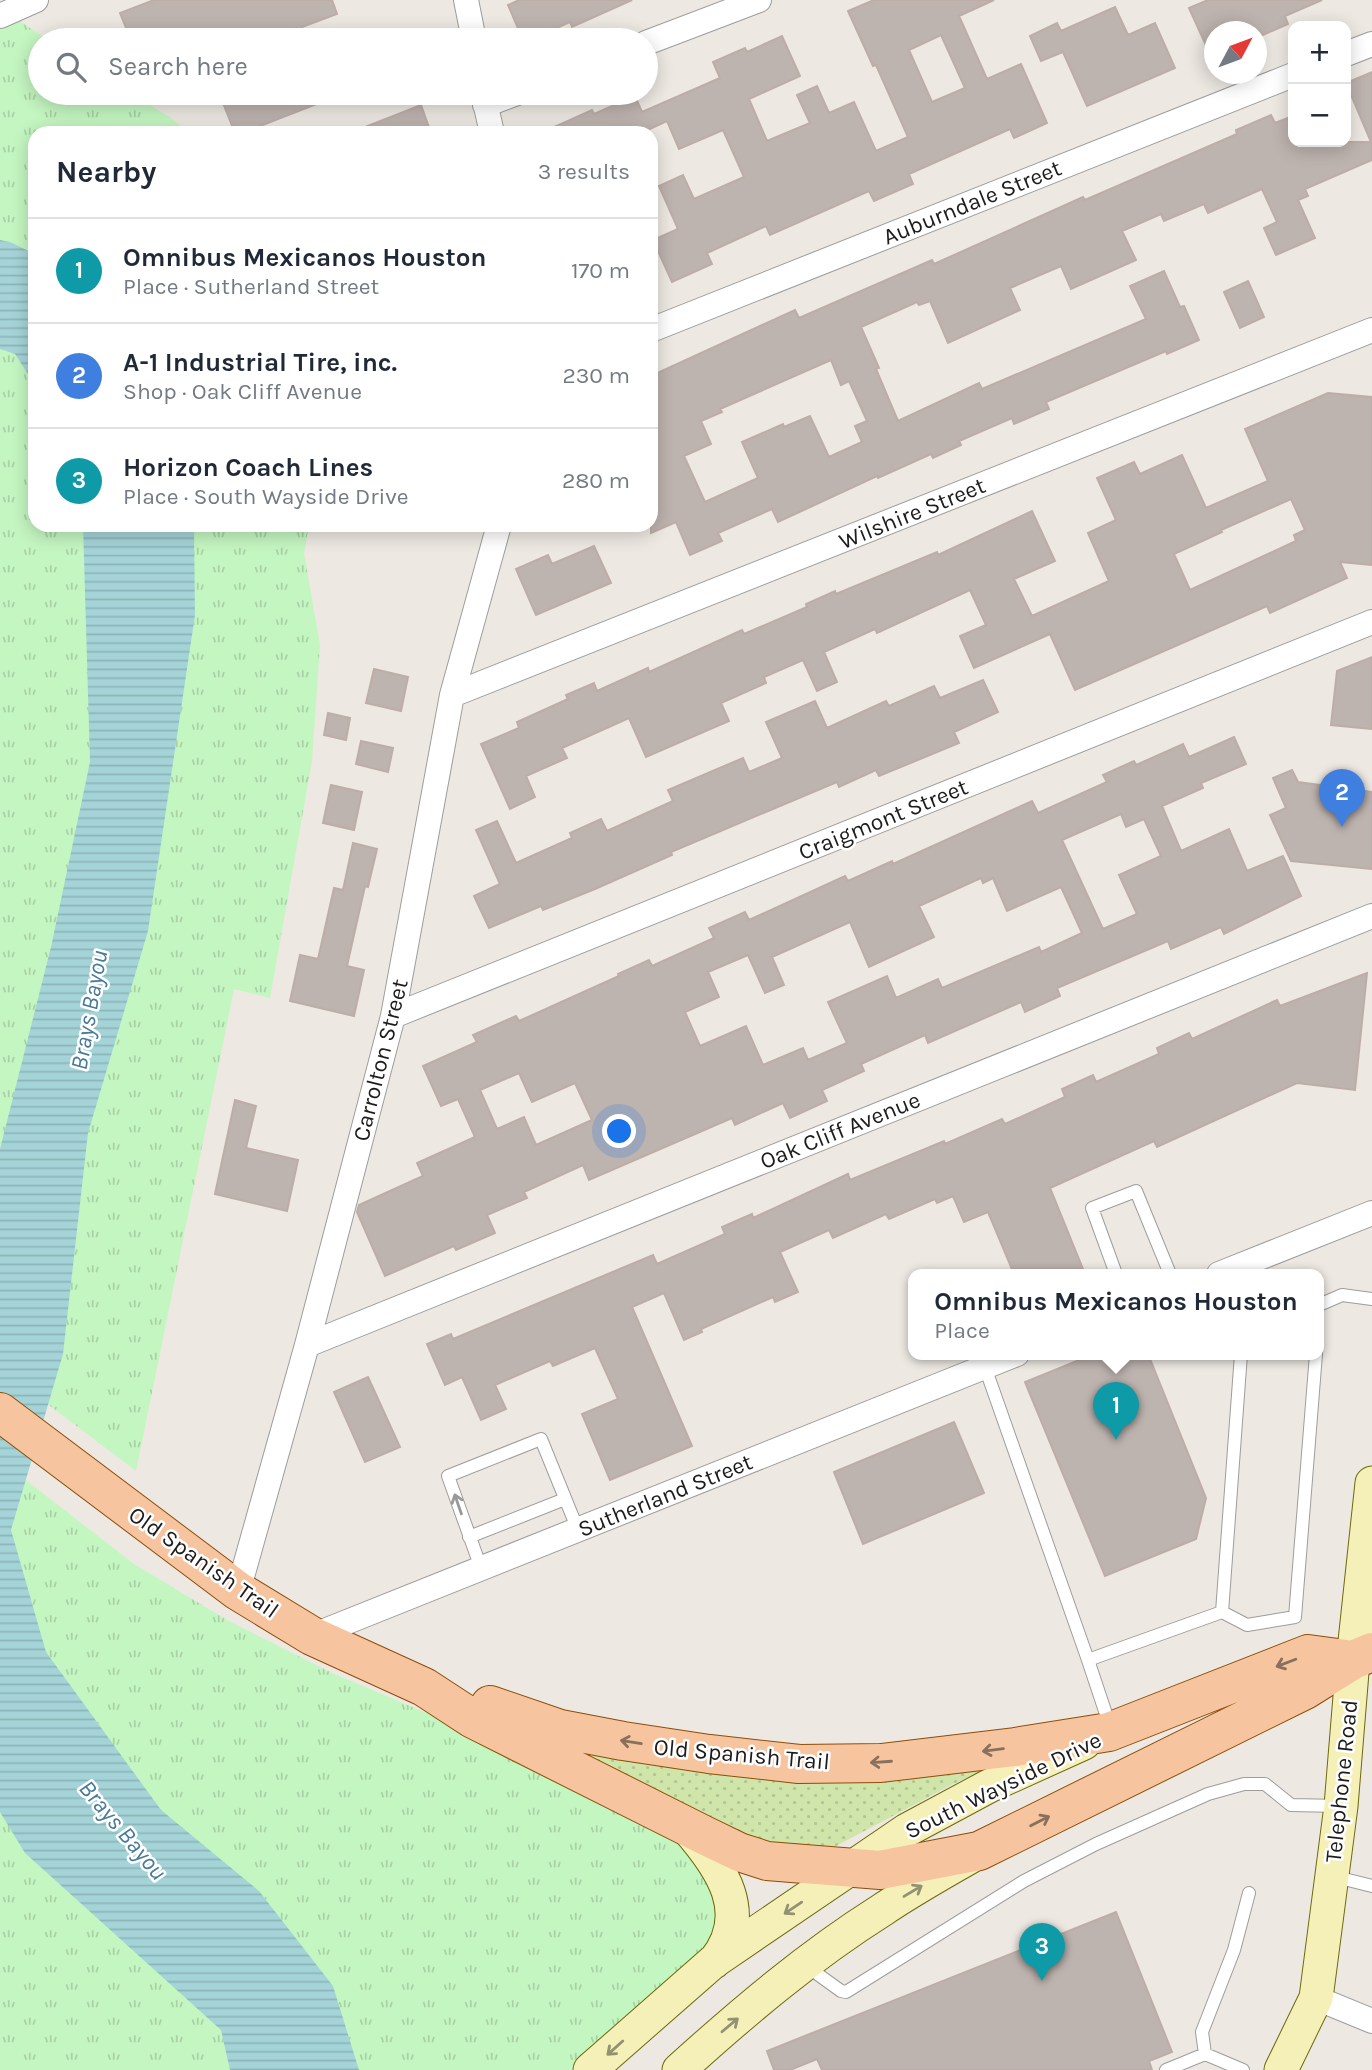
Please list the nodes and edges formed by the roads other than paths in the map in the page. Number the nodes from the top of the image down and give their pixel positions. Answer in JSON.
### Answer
{"nodes":[{"id":1,"x":36,"y":0,"type":"edge"},
{"id":2,"x":466,"y":0,"type":"edge"},
{"id":3,"x":759,"y":0,"type":"edge"},
{"id":4,"x":0,"y":16,"type":"edge"},
{"id":5,"x":472,"y":28,"type":"edge"},
{"id":6,"x":658,"y":38,"type":"edge"},
{"id":7,"x":1372,"y":44,"type":"edge"},
{"id":8,"x":1351,"y":52,"type":"edge"},
{"id":9,"x":1288,"y":77,"type":"edge"},
{"id":10,"x":485,"y":105,"type":"edge"},
{"id":11,"x":490,"y":126,"type":"edge"},
{"id":12,"x":658,"y":327,"type":"edge"},
{"id":13,"x":1372,"y":330,"type":"edge"},
{"id":14,"x":497,"y":532,"type":"edge"},
{"id":15,"x":1372,"y":622,"type":"edge"},
{"id":16,"x":452,"y":695,"type":"junction"},
{"id":17,"x":1372,"y":916,"type":"edge"},
{"id":18,"x":393,"y":1016,"type":"junction"},
{"id":19,"x":1372,"y":1213,"type":"edge"},
{"id":20,"x":1114,"y":1269,"type":"edge"},
{"id":21,"x":1168,"y":1269,"type":"edge"},
{"id":22,"x":1232,"y":1269,"type":"edge"},
{"id":23,"x":1372,"y":1299,"type":"edge"},
{"id":24,"x":1324,"y":1304,"type":"edge"},
{"id":25,"x":307,"y":1345,"type":"junction"},
{"id":26,"x":1002,"y":1360,"type":"edge"},
{"id":27,"x":1241,"y":1360,"type":"edge"},
{"id":28,"x":1315,"y":1360,"type":"edge"},
{"id":29,"x":985,"y":1367,"type":"junction"},
{"id":30,"x":0,"y":1412,"type":"edge"},
{"id":31,"x":1372,"y":1483,"type":"edge"},
{"id":32,"x":565,"y":1499,"type":"junction"},
{"id":33,"x":578,"y":1530,"type":"junction"},
{"id":34,"x":470,"y":1537,"type":"junction"},
{"id":35,"x":481,"y":1568,"type":"junction"},
{"id":36,"x":239,"y":1591,"type":"junction"},
{"id":37,"x":1222,"y":1612,"type":"junction"},
{"id":38,"x":312,"y":1636,"type":"junction"},
{"id":39,"x":1362,"y":1656,"type":"edge"},
{"id":40,"x":1088,"y":1660,"type":"junction"},
{"id":41,"x":424,"y":1687,"type":"junction"},
{"id":42,"x":1110,"y":1731,"type":"junction"},
{"id":43,"x":1341,"y":1806,"type":"junction"},
{"id":44,"x":685,"y":1826,"type":"junction"},
{"id":45,"x":979,"y":1851,"type":"junction"},
{"id":46,"x":852,"y":1868,"type":"junction"},
{"id":47,"x":1332,"y":1876,"type":"junction"},
{"id":48,"x":1372,"y":1886,"type":"edge"},
{"id":49,"x":1249,"y":1894,"type":"dead end"},
{"id":50,"x":713,"y":1962,"type":"junction"},
{"id":51,"x":805,"y":1965,"type":"junction"},
{"id":52,"x":1316,"y":1998,"type":"junction"},
{"id":53,"x":1372,"y":2021,"type":"edge"},
{"id":54,"x":1205,"y":2054,"type":"junction"},
{"id":55,"x":590,"y":2070,"type":"edge"},
{"id":56,"x":678,"y":2070,"type":"edge"},
{"id":57,"x":1166,"y":2070,"type":"edge"},
{"id":58,"x":1243,"y":2070,"type":"edge"},
{"id":59,"x":1280,"y":2070,"type":"edge"}],
"edges":[{"from":1,"to":4,"type":"street"},
{"from":2,"to":5,"type":"street"},
{"from":3,"to":6,"type":"street"},
{"from":7,"to":8,"type":"street"},
{"from":9,"to":12,"type":"street","name":"Auburndale Street"},
{"from":10,"to":11,"type":"street"},
{"from":13,"to":16,"type":"street","name":"Wilshire Street"},
{"from":14,"to":16,"type":"street","name":"Carrolton Street"},
{"from":15,"to":18,"type":"street","name":"Craigmont Street"},
{"from":16,"to":18,"type":"street","name":"Carrolton Street"},
{"from":17,"to":25,"type":"street","name":"Oak Cliff Avenue"},
{"from":18,"to":25,"type":"street","name":"Carrolton Street"},
{"from":19,"to":22,"type":"street"},
{"from":20,"to":21,"type":"lane"},
{"from":23,"to":24,"type":"lane"},
{"from":25,"to":36,"type":"street","name":"Carrolton Street"},
{"from":26,"to":29,"type":"street","name":"Sutherland Street"},
{"from":27,"to":37,"type":"lane"},
{"from":28,"to":37,"type":"lane"},
{"from":29,"to":33,"type":"street","name":"Sutherland Street"},
{"from":29,"to":40,"type":"lane"},
{"from":30,"to":36,"type":"main road","name":"Old Spanish Trail"},
{"from":31,"to":39,"type":"main road","name":"Telephone Road"},
{"from":32,"to":33,"type":"lane"},
{"from":32,"to":34,"type":"lane"},
{"from":34,"to":32,"type":"lane","one_way":true},
{"from":33,"to":35,"type":"street","name":"Sutherland Street"},
{"from":34,"to":35,"type":"lane"},
{"from":35,"to":38,"type":"street","name":"Sutherland Street"},
{"from":36,"to":38,"type":"main road","name":"Old Spanish Trail"},
{"from":37,"to":40,"type":"lane"},
{"from":38,"to":41,"type":"main road","name":"Old Spanish Trail"},
{"from":39,"to":42,"type":"main road","name":"South Wayside Drive","one_way":true},
{"from":39,"to":43,"type":"main road","name":"Telephone Road"},
{"from":45,"to":39,"type":"main road","name":"South Wayside Drive","one_way":true},
{"from":40,"to":42,"type":"lane"},
{"from":42,"to":41,"type":"main road","name":"Old Spanish Trail","one_way":true},
{"from":41,"to":44,"type":"main road","name":"Old Spanish Trail"},
{"from":42,"to":46,"type":"main road","name":"South Wayside Drive"},
{"from":43,"to":47,"type":"main road","name":"Telephone Road"},
{"from":43,"to":51,"type":"lane"},
{"from":44,"to":46,"type":"main road","name":"Old Spanish Trail"},
{"from":44,"to":50,"type":"main road"},
{"from":45,"to":46,"type":"main road","name":"Old Spanish Trail"},
{"from":51,"to":45,"type":"main road","name":"South Wayside Drive","one_way":true},
{"from":46,"to":50,"type":"main road","name":"South Wayside Drive","one_way":true},
{"from":47,"to":48,"type":"lane"},
{"from":47,"to":52,"type":"main road","name":"Telephone Road"},
{"from":49,"to":54,"type":"lane"},
{"from":50,"to":55,"type":"main road","name":"South Wayside Drive","one_way":true},
{"from":56,"to":51,"type":"main road","name":"South Wayside Drive","one_way":true},
{"from":52,"to":53,"type":"street"},
{"from":52,"to":59,"type":"main road","name":"Telephone Road"},
{"from":54,"to":57,"type":"lane"},
{"from":54,"to":58,"type":"lane"}]}
